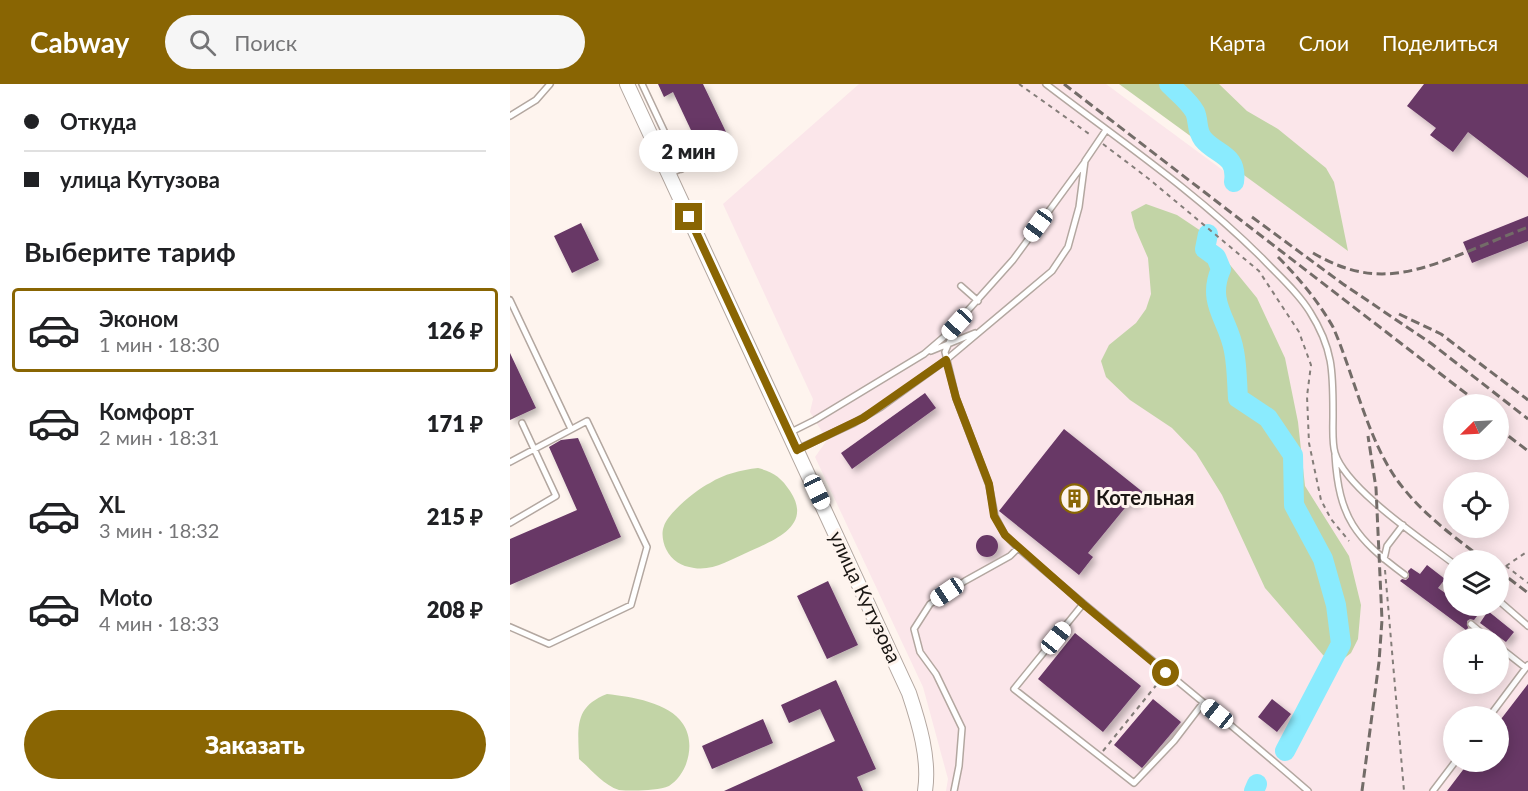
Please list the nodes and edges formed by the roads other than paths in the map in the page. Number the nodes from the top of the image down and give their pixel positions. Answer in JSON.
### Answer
{"nodes":[{"id":1,"x":550,"y":84,"type":"edge"},
{"id":2,"x":627,"y":84,"type":"edge"},
{"id":3,"x":642,"y":84,"type":"edge"},
{"id":4,"x":1046,"y":84,"type":"edge"},
{"id":5,"x":510,"y":116,"type":"edge"},
{"id":6,"x":1106,"y":130,"type":"junction"},
{"id":7,"x":701,"y":160,"type":"dead end"},
{"id":8,"x":1085,"y":161,"type":"junction"},
{"id":9,"x":675,"y":171,"type":"junction"},
{"id":10,"x":961,"y":286,"type":"dead end"},
{"id":11,"x":510,"y":300,"type":"edge"},
{"id":12,"x":978,"y":301,"type":"junction"},
{"id":13,"x":957,"y":324,"type":"junction"},
{"id":14,"x":981,"y":330,"type":"junction"},
{"id":15,"x":947,"y":344,"type":"junction"},
{"id":16,"x":924,"y":354,"type":"junction"},
{"id":17,"x":946,"y":360,"type":"junction"},
{"id":18,"x":522,"y":423,"type":"dead end"},
{"id":19,"x":571,"y":429,"type":"junction"},
{"id":20,"x":789,"y":433,"type":"junction"},
{"id":21,"x":535,"y":449,"type":"junction"},
{"id":22,"x":797,"y":450,"type":"junction"},
{"id":23,"x":1335,"y":453,"type":"junction"},
{"id":24,"x":510,"y":462,"type":"edge"},
{"id":25,"x":510,"y":523,"type":"edge"},
{"id":26,"x":1403,"y":525,"type":"junction"},
{"id":27,"x":1018,"y":548,"type":"junction"},
{"id":28,"x":1443,"y":556,"type":"edge"},
{"id":29,"x":1384,"y":560,"type":"junction"},
{"id":30,"x":1405,"y":575,"type":"dead end"},
{"id":31,"x":1083,"y":604,"type":"junction"},
{"id":32,"x":1509,"y":610,"type":"edge"},
{"id":33,"x":1471,"y":624,"type":"dead end"},
{"id":34,"x":1528,"y":626,"type":"edge"},
{"id":35,"x":510,"y":627,"type":"edge"},
{"id":36,"x":1476,"y":628,"type":"edge"},
{"id":37,"x":1509,"y":654,"type":"edge"},
{"id":38,"x":1527,"y":667,"type":"edge"},
{"id":39,"x":1203,"y":703,"type":"junction"},
{"id":40,"x":1497,"y":706,"type":"edge"},
{"id":41,"x":1447,"y":772,"type":"edge"},
{"id":42,"x":925,"y":791,"type":"edge"},
{"id":43,"x":954,"y":791,"type":"edge"},
{"id":44,"x":1308,"y":791,"type":"edge"},
{"id":45,"x":1433,"y":791,"type":"edge"}],
"edges":[{"from":1,"to":5,"type":"lane"},
{"from":2,"to":9,"type":"street","name":"улица Кутузова"},
{"from":3,"to":9,"type":"lane"},
{"from":4,"to":6,"type":"lane"},
{"from":6,"to":8,"type":"lane"},
{"from":6,"to":23,"type":"lane"},
{"from":7,"to":9,"type":"lane"},
{"from":8,"to":12,"type":"lane"},
{"from":8,"to":14,"type":"lane"},
{"from":9,"to":20,"type":"street","name":"улица Кутузова"},
{"from":10,"to":12,"type":"lane"},
{"from":11,"to":19,"type":"lane"},
{"from":12,"to":13,"type":"lane"},
{"from":13,"to":15,"type":"lane"},
{"from":13,"to":16,"type":"lane"},
{"from":14,"to":15,"type":"lane"},
{"from":14,"to":17,"type":"lane"},
{"from":15,"to":16,"type":"lane"},
{"from":15,"to":17,"type":"lane"},
{"from":16,"to":20,"type":"lane"},
{"from":17,"to":22,"type":"lane"},
{"from":17,"to":27,"type":"lane"},
{"from":18,"to":21,"type":"lane"},
{"from":19,"to":21,"type":"lane"},
{"from":19,"to":35,"type":"lane"},
{"from":20,"to":22,"type":"street","name":"улица Кутузова"},
{"from":21,"to":24,"type":"lane"},
{"from":21,"to":25,"type":"lane"},
{"from":22,"to":42,"type":"street","name":"улица Кутузова"},
{"from":23,"to":26,"type":"lane"},
{"from":23,"to":29,"type":"lane"},
{"from":26,"to":28,"type":"lane"},
{"from":26,"to":29,"type":"lane"},
{"from":27,"to":31,"type":"lane"},
{"from":27,"to":43,"type":"lane"},
{"from":29,"to":30,"type":"lane"},
{"from":31,"to":39,"type":"lane"},
{"from":31,"to":39,"type":"lane"},
{"from":32,"to":34,"type":"lane"},
{"from":33,"to":36,"type":"lane"},
{"from":37,"to":38,"type":"lane"},
{"from":38,"to":40,"type":"lane"},
{"from":39,"to":44,"type":"lane"},
{"from":41,"to":45,"type":"lane"}]}
